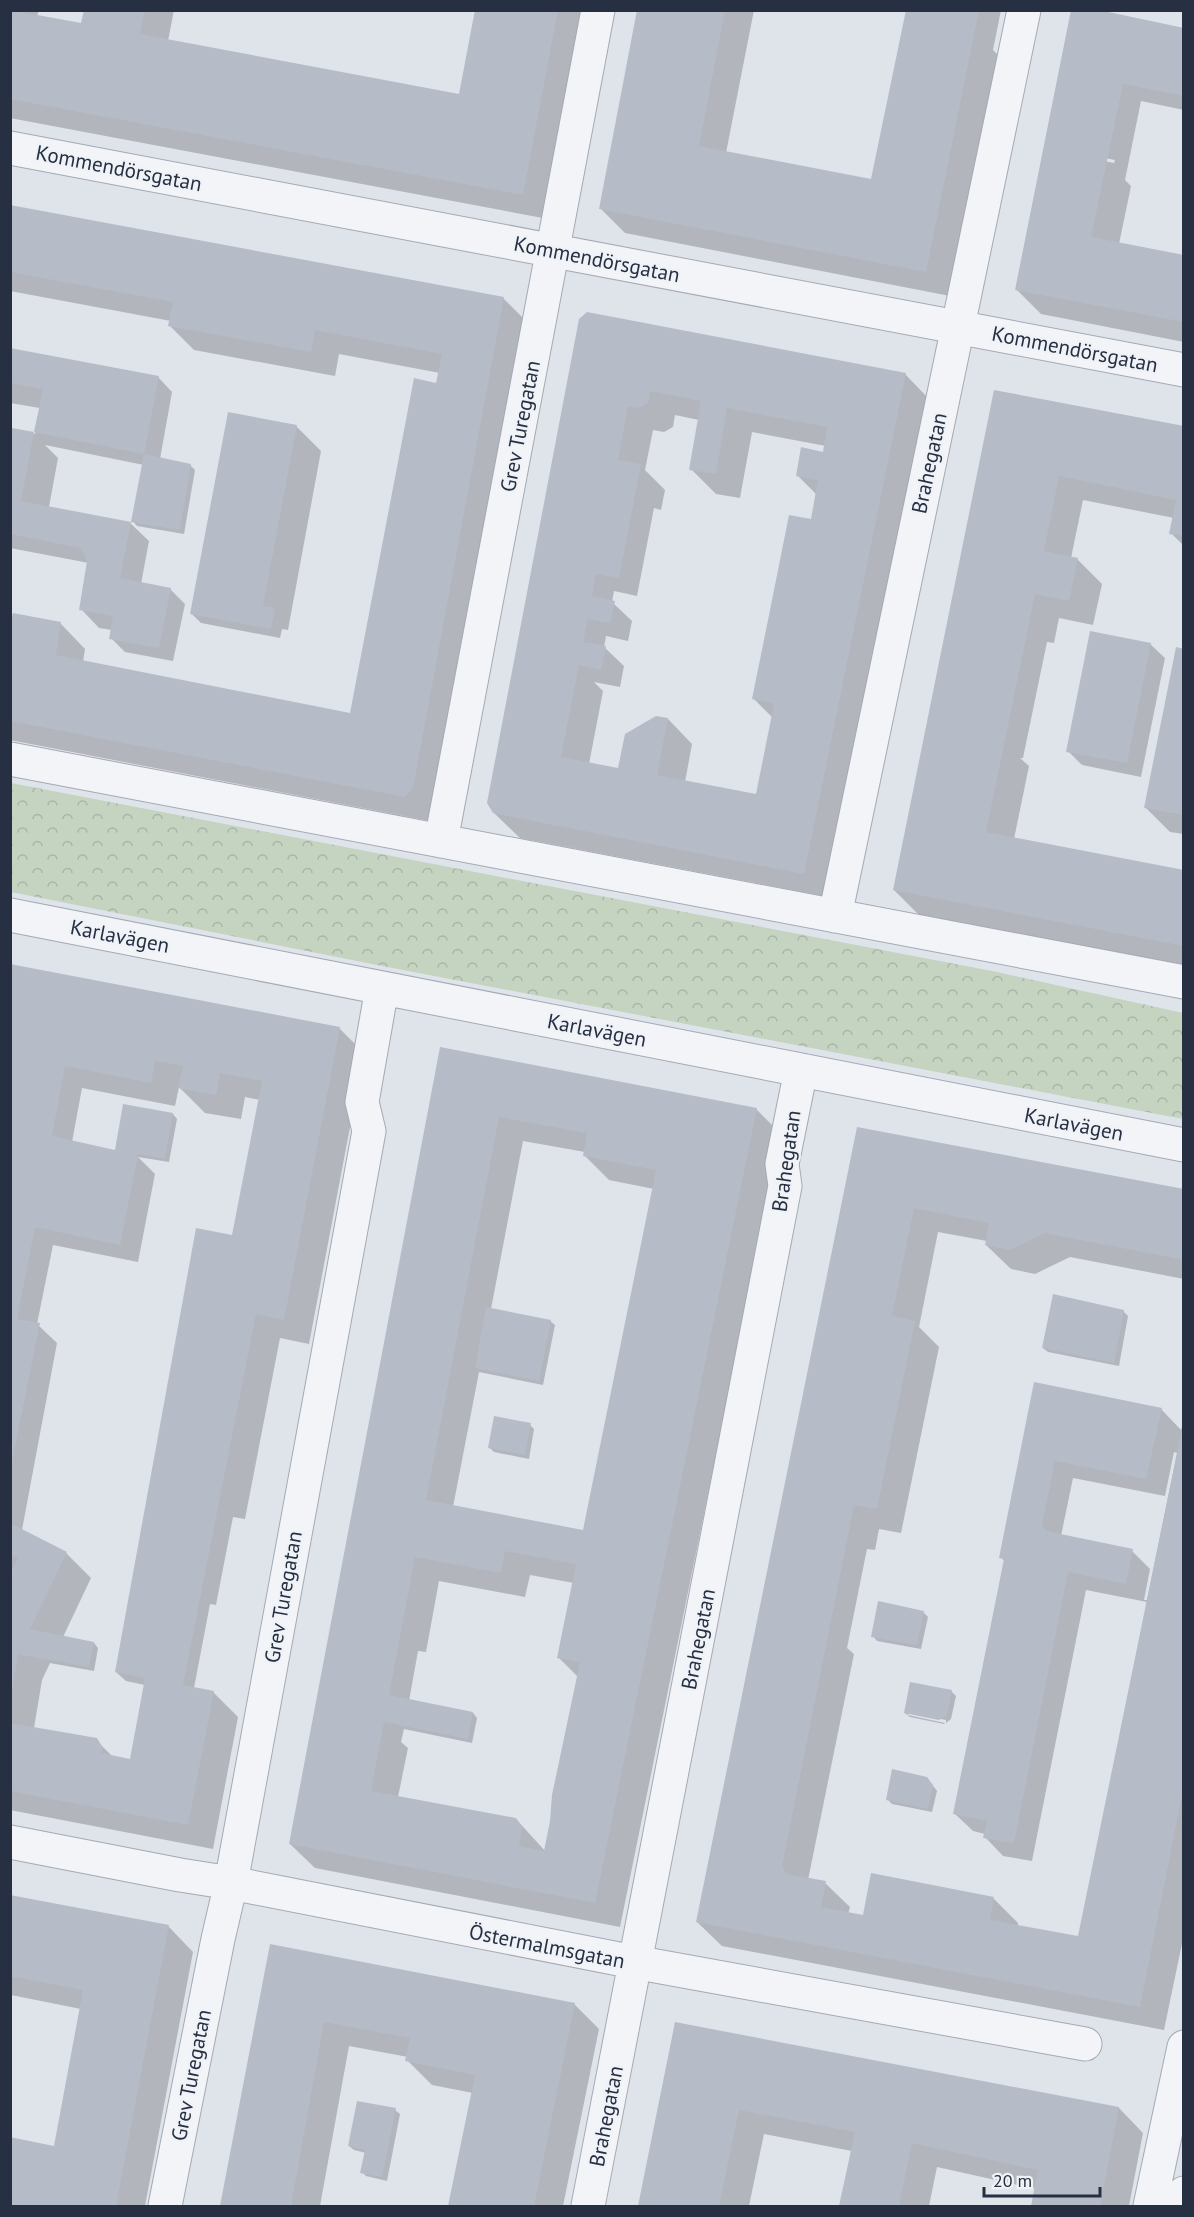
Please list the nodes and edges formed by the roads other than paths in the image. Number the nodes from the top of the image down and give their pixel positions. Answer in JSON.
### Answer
{"nodes":[{"id":1,"x":597,"y":10,"type":"edge"},
{"id":2,"x":1024,"y":10,"type":"edge"},
{"id":3,"x":10,"y":148,"type":"edge"},
{"id":4,"x":553,"y":251,"type":"junction"},
{"id":5,"x":958,"y":326,"type":"junction"},
{"id":6,"x":1184,"y":370,"type":"edge"},
{"id":7,"x":10,"y":759,"type":"edge"},
{"id":8,"x":441,"y":841,"type":"junction"},
{"id":9,"x":10,"y":915,"type":"edge"},
{"id":10,"x":835,"y":916,"type":"junction"},
{"id":11,"x":1184,"y":982,"type":"edge"},
{"id":12,"x":382,"y":988,"type":"junction"},
{"id":13,"x":801,"y":1070,"type":"junction"},
{"id":14,"x":1184,"y":1145,"type":"edge"},
{"id":15,"x":10,"y":1842,"type":"edge"},
{"id":16,"x":231,"y":1883,"type":"junction"},
{"id":17,"x":634,"y":1962,"type":"junction"},
{"id":18,"x":1085,"y":2044,"type":"dead end"},
{"id":19,"x":1184,"y":2047,"type":"edge"},
{"id":20,"x":1184,"y":2193,"type":"edge"},
{"id":21,"x":165,"y":2206,"type":"edge"},
{"id":22,"x":588,"y":2206,"type":"edge"},
{"id":23,"x":1150,"y":2206,"type":"edge"},
{"id":24,"x":1181,"y":2206,"type":"edge"}],
"edges":[{"from":1,"to":4,"type":"street","name":"Grev Turegatan"},
{"from":2,"to":5,"type":"street","name":"Brahegatan"},
{"from":3,"to":4,"type":"street","name":"Kommendörsgatan"},
{"from":4,"to":5,"type":"street","name":"Kommendörsgatan"},
{"from":4,"to":8,"type":"street","name":"Grev Turegatan"},
{"from":5,"to":6,"type":"street","name":"Kommendörsgatan"},
{"from":5,"to":10,"type":"street","name":"Brahegatan"},
{"from":7,"to":8,"type":"street"},
{"from":8,"to":10,"type":"street"},
{"from":9,"to":12,"type":"street","name":"Karlavägen"},
{"from":10,"to":11,"type":"street"},
{"from":12,"to":13,"type":"street","name":"Karlavägen"},
{"from":12,"to":16,"type":"street","name":"Grev Turegatan"},
{"from":13,"to":14,"type":"street","name":"Karlavägen"},
{"from":13,"to":17,"type":"street","name":"Brahegatan"},
{"from":15,"to":16,"type":"street","name":"Östermalmsgatan"},
{"from":16,"to":17,"type":"street","name":"Östermalmsgatan"},
{"from":16,"to":21,"type":"street","name":"Grev Turegatan"},
{"from":17,"to":18,"type":"street","name":"Östermalmsgatan"},
{"from":17,"to":22,"type":"street","name":"Brahegatan"},
{"from":19,"to":23,"type":"street"},
{"from":20,"to":24,"type":"street"}]}
